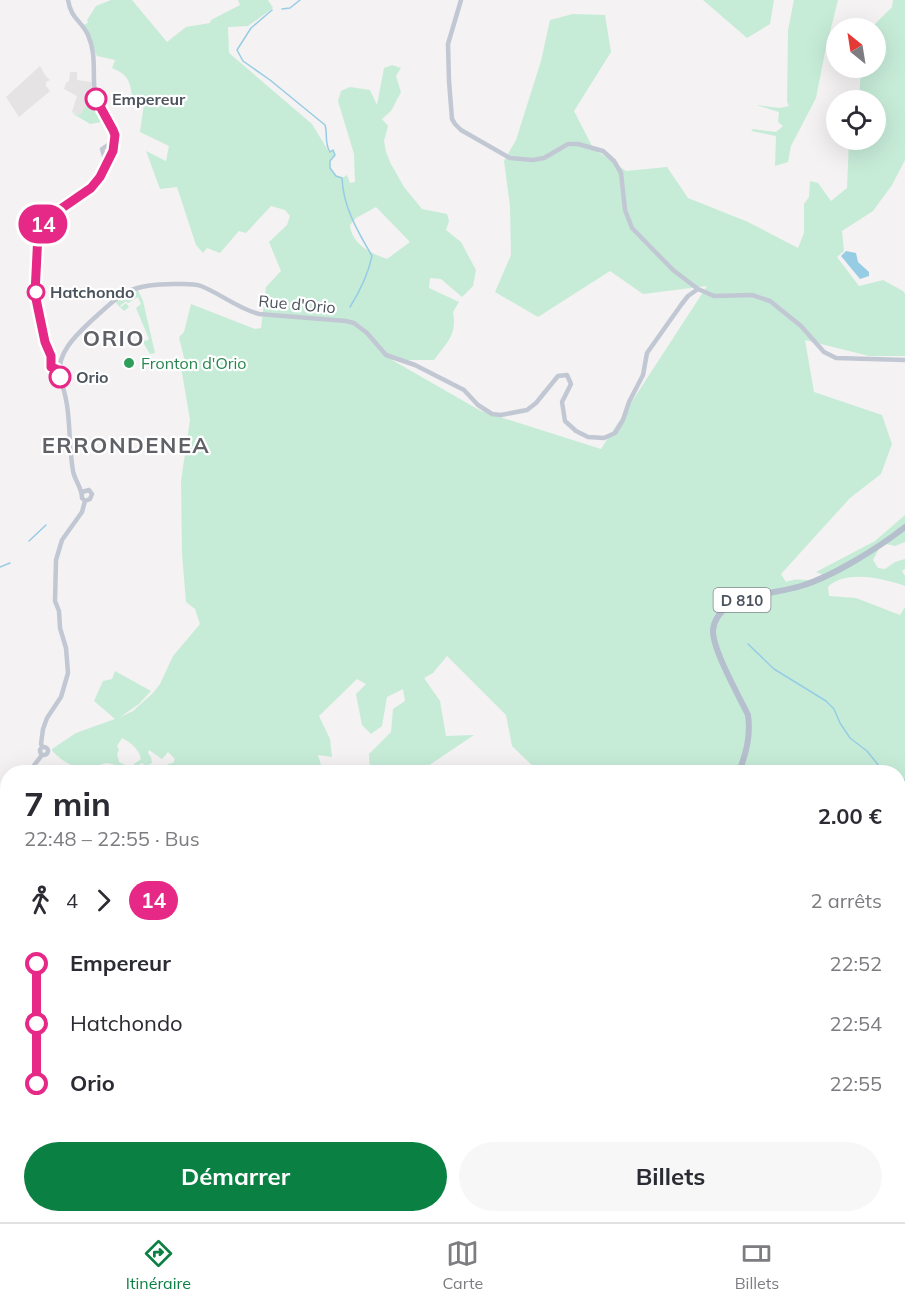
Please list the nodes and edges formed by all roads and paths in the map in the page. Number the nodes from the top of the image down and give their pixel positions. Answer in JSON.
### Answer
{"nodes":[{"id":1,"x":68,"y":0,"type":"edge"},
{"id":2,"x":461,"y":0,"type":"edge"},
{"id":3,"x":698,"y":289,"type":"junction"},
{"id":4,"x":905,"y":360,"type":"edge"},
{"id":5,"x":56,"y":363,"type":"junction"},
{"id":6,"x":82,"y":492,"type":"junction"},
{"id":7,"x":85,"y":501,"type":"junction"},
{"id":8,"x":905,"y":527,"type":"edge"},
{"id":9,"x":34,"y":765,"type":"edge"},
{"id":10,"x":740,"y":765,"type":"edge"}],
"edges":[{"from":1,"to":5,"type":"street"},
{"from":2,"to":3,"type":"street"},
{"from":3,"to":4,"type":"street"},
{"from":3,"to":5,"type":"street","name":"Rue d'Orio"},
{"from":5,"to":6,"type":"street"},
{"from":6,"to":7,"type":"street"},
{"from":6,"to":7,"type":"street"},
{"from":7,"to":9,"type":"street"},
{"from":8,"to":10,"type":"main road","number":"D 810"}]}
